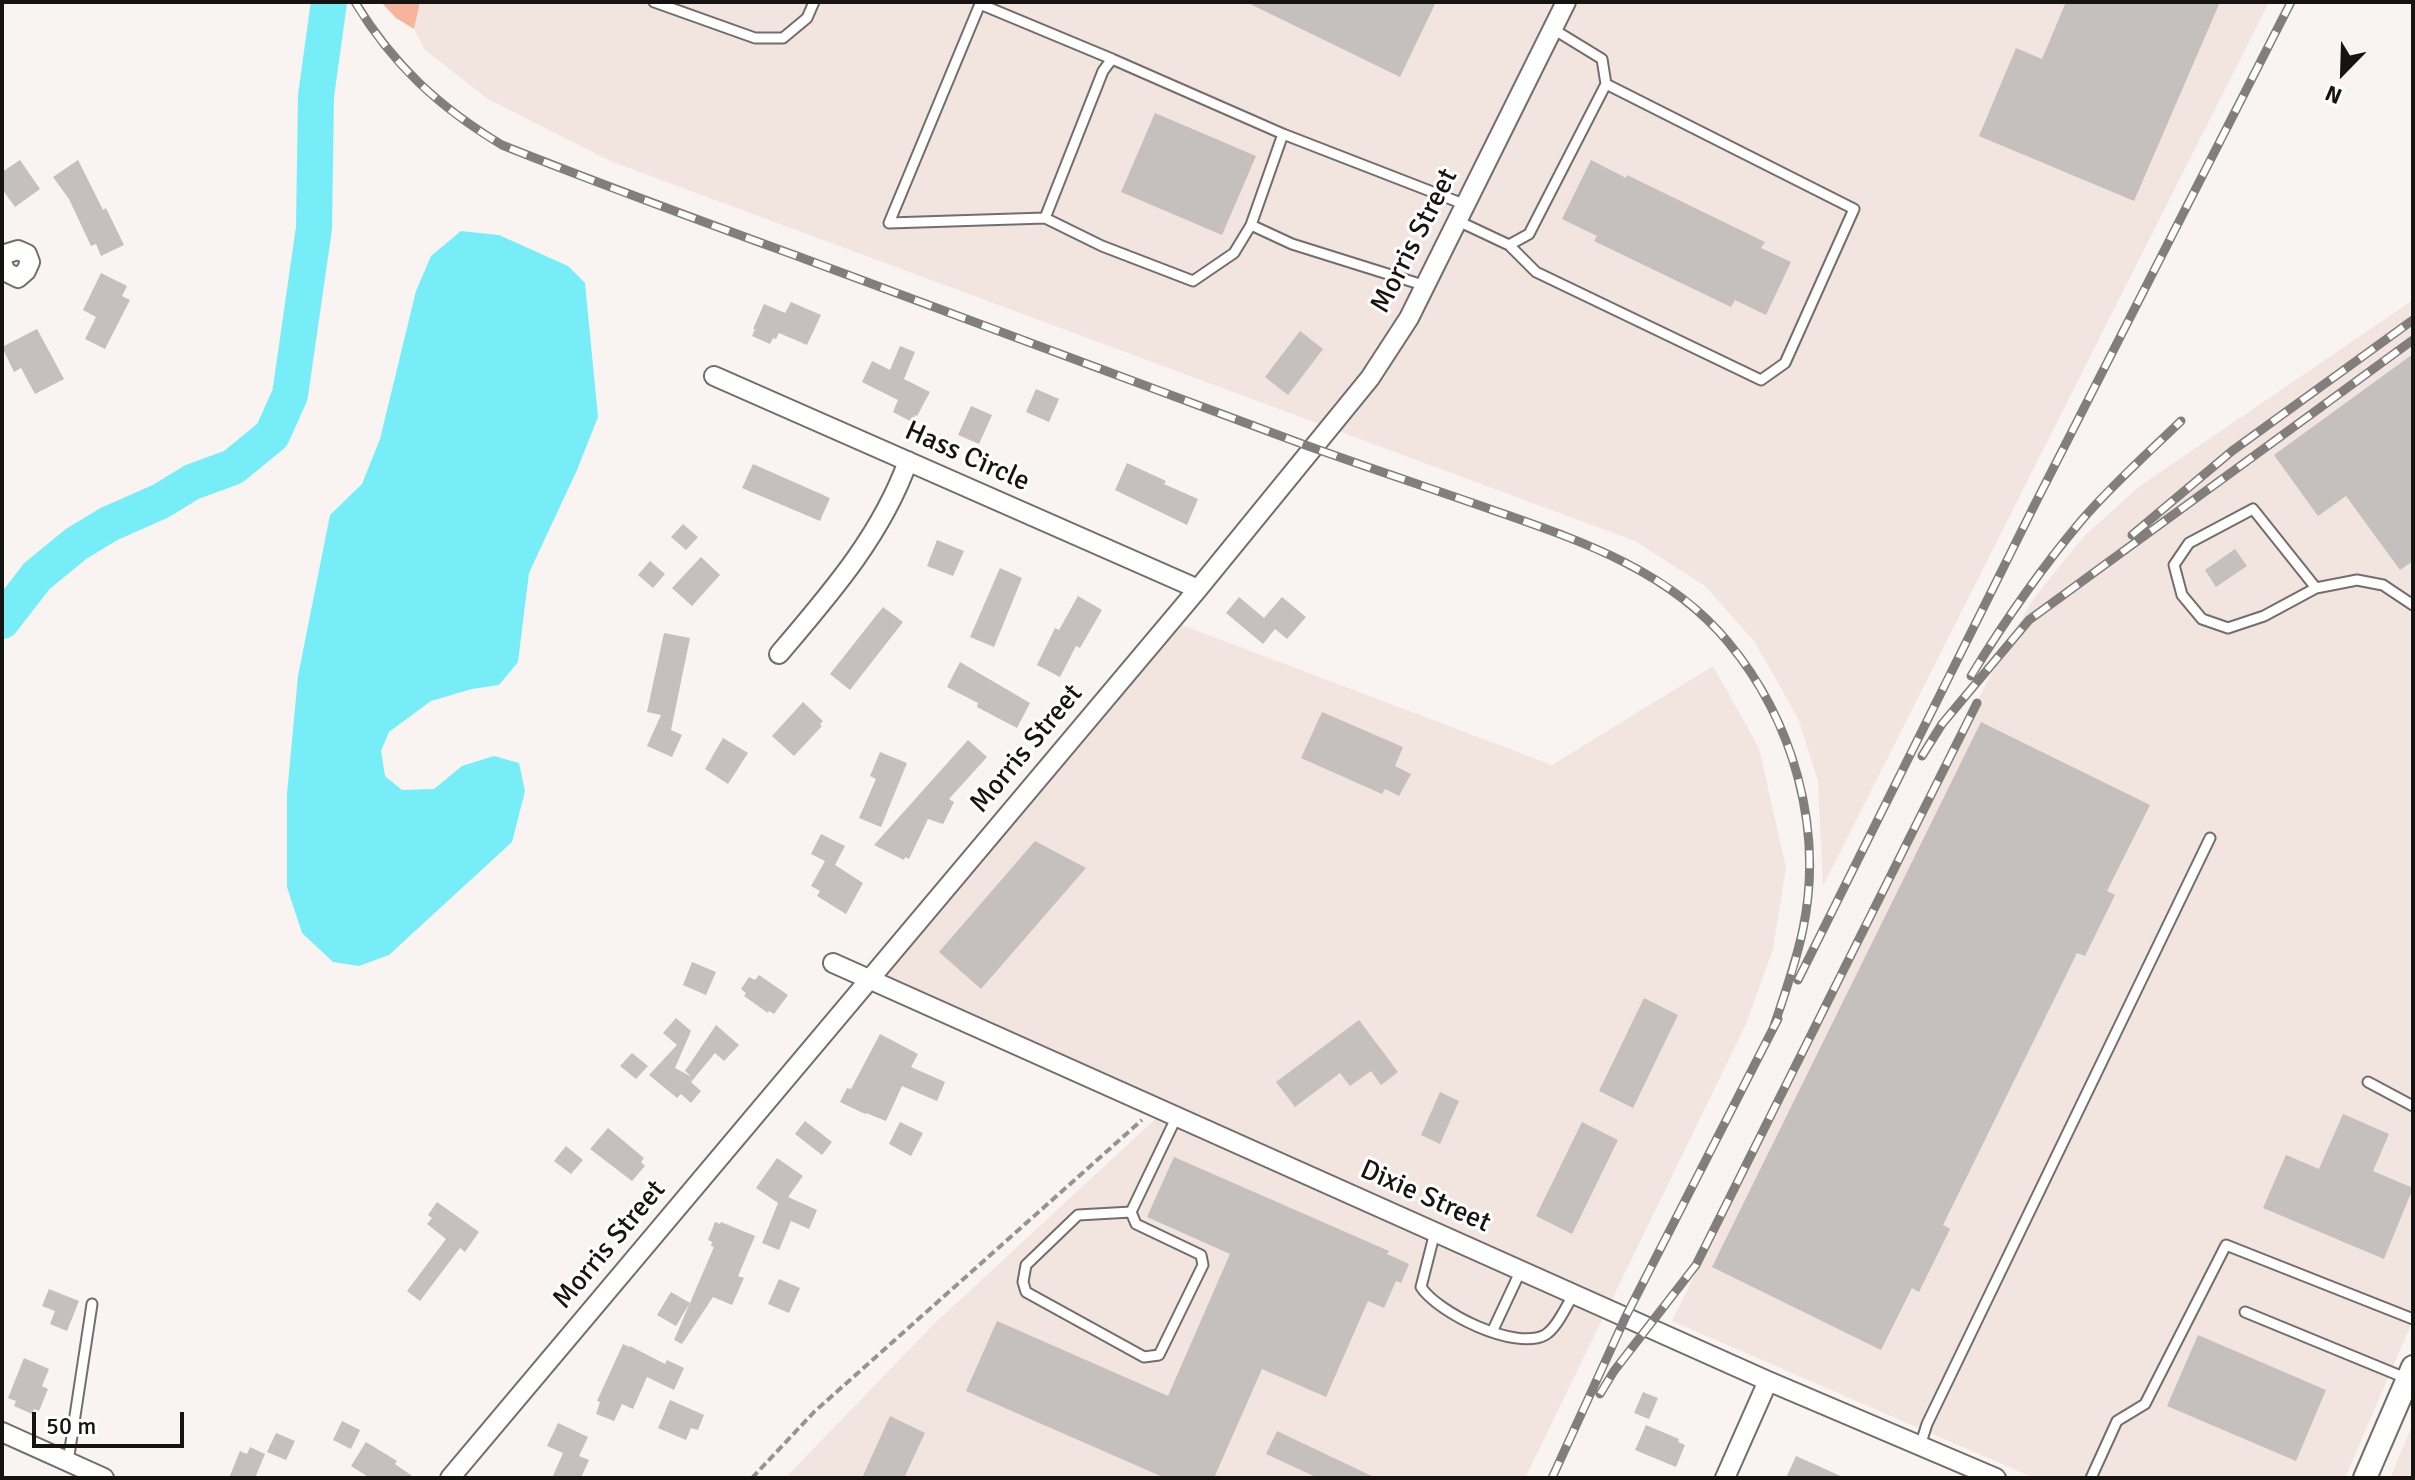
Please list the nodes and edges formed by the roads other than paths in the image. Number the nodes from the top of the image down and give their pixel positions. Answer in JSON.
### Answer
{"nodes":[{"id":1,"x":654,"y":2,"type":"edge"},
{"id":2,"x":814,"y":2,"type":"edge"},
{"id":3,"x":1562,"y":3,"type":"edge"},
{"id":4,"x":1553,"y":29,"type":"junction"},
{"id":5,"x":1112,"y":59,"type":"junction"},
{"id":6,"x":1606,"y":84,"type":"junction"},
{"id":7,"x":1283,"y":134,"type":"junction"},
{"id":8,"x":1462,"y":213,"type":"junction"},
{"id":9,"x":1045,"y":218,"type":"junction"},
{"id":10,"x":1251,"y":225,"type":"junction"},
{"id":11,"x":1509,"y":245,"type":"junction"},
{"id":12,"x":2,"y":255,"type":"edge"},
{"id":13,"x":2,"y":262,"type":"edge"},
{"id":14,"x":1426,"y":286,"type":"junction"},
{"id":15,"x":714,"y":376,"type":"dead end"},
{"id":16,"x":908,"y":461,"type":"junction"},
{"id":17,"x":2316,"y":588,"type":"junction"},
{"id":18,"x":1198,"y":589,"type":"junction"},
{"id":19,"x":2413,"y":605,"type":"edge"},
{"id":20,"x":779,"y":654,"type":"dead end"},
{"id":21,"x":2210,"y":838,"type":"dead end"},
{"id":22,"x":833,"y":963,"type":"dead end"},
{"id":23,"x":870,"y":978,"type":"junction"},
{"id":24,"x":2368,"y":1082,"type":"dead end"},
{"id":25,"x":2413,"y":1106,"type":"edge"},
{"id":26,"x":1177,"y":1116,"type":"junction"},
{"id":27,"x":1131,"y":1212,"type":"junction"},
{"id":28,"x":1435,"y":1232,"type":"junction"},
{"id":29,"x":1521,"y":1270,"type":"junction"},
{"id":30,"x":1574,"y":1294,"type":"junction"},
{"id":31,"x":92,"y":1304,"type":"dead end"},
{"id":32,"x":2245,"y":1312,"type":"dead end"},
{"id":33,"x":2413,"y":1319,"type":"edge"},
{"id":34,"x":1492,"y":1332,"type":"junction"},
{"id":35,"x":2410,"y":1373,"type":"edge"},
{"id":36,"x":1768,"y":1381,"type":"junction"},
{"id":37,"x":2,"y":1432,"type":"edge"},
{"id":38,"x":1920,"y":1446,"type":"junction"},
{"id":39,"x":68,"y":1462,"type":"junction"},
{"id":40,"x":104,"y":1478,"type":"edge"},
{"id":41,"x":450,"y":1478,"type":"edge"},
{"id":42,"x":1725,"y":1478,"type":"edge"},
{"id":43,"x":1996,"y":1478,"type":"edge"},
{"id":44,"x":2091,"y":1478,"type":"edge"},
{"id":45,"x":2365,"y":1478,"type":"edge"}],
"edges":[{"from":1,"to":2,"type":"lane"},
{"from":3,"to":4,"type":"street","name":"Morris Street"},
{"from":4,"to":6,"type":"lane"},
{"from":4,"to":8,"type":"street","name":"Morris Street"},
{"from":5,"to":7,"type":"lane"},
{"from":5,"to":9,"type":"lane"},
{"from":5,"to":9,"type":"lane"},
{"from":6,"to":11,"type":"lane"},
{"from":6,"to":11,"type":"lane"},
{"from":7,"to":8,"type":"lane"},
{"from":7,"to":10,"type":"lane"},
{"from":8,"to":11,"type":"lane"},
{"from":8,"to":14,"type":"street","name":"Morris Street"},
{"from":9,"to":10,"type":"lane"},
{"from":10,"to":14,"type":"lane"},
{"from":12,"to":13,"type":"street"},
{"from":14,"to":18,"type":"street","name":"Morris Street"},
{"from":15,"to":16,"type":"street","name":"Hass Circle"},
{"from":16,"to":18,"type":"street","name":"Hass Circle"},
{"from":16,"to":20,"type":"street"},
{"from":17,"to":17,"type":"lane"},
{"from":17,"to":19,"type":"lane"},
{"from":18,"to":23,"type":"street","name":"Morris Street"},
{"from":21,"to":38,"type":"lane"},
{"from":22,"to":23,"type":"street","name":"Dixie Street"},
{"from":23,"to":26,"type":"street","name":"Dixie Street"},
{"from":23,"to":41,"type":"street","name":"Morris Street"},
{"from":24,"to":25,"type":"lane"},
{"from":26,"to":27,"type":"lane"},
{"from":26,"to":28,"type":"street","name":"Dixie Street"},
{"from":27,"to":27,"type":"lane"},
{"from":28,"to":29,"type":"street","name":"Dixie Street"},
{"from":28,"to":34,"type":"lane"},
{"from":29,"to":30,"type":"street","name":"Dixie Street"},
{"from":29,"to":34,"type":"lane"},
{"from":30,"to":34,"type":"lane"},
{"from":30,"to":36,"type":"street","name":"Dixie Street"},
{"from":31,"to":39,"type":"lane"},
{"from":32,"to":35,"type":"lane"},
{"from":33,"to":44,"type":"lane"},
{"from":35,"to":45,"type":"street"},
{"from":36,"to":38,"type":"street","name":"Dixie Street"},
{"from":36,"to":42,"type":"street"},
{"from":37,"to":39,"type":"street"},
{"from":38,"to":43,"type":"street","name":"Dixie Street"},
{"from":39,"to":40,"type":"street"}]}
